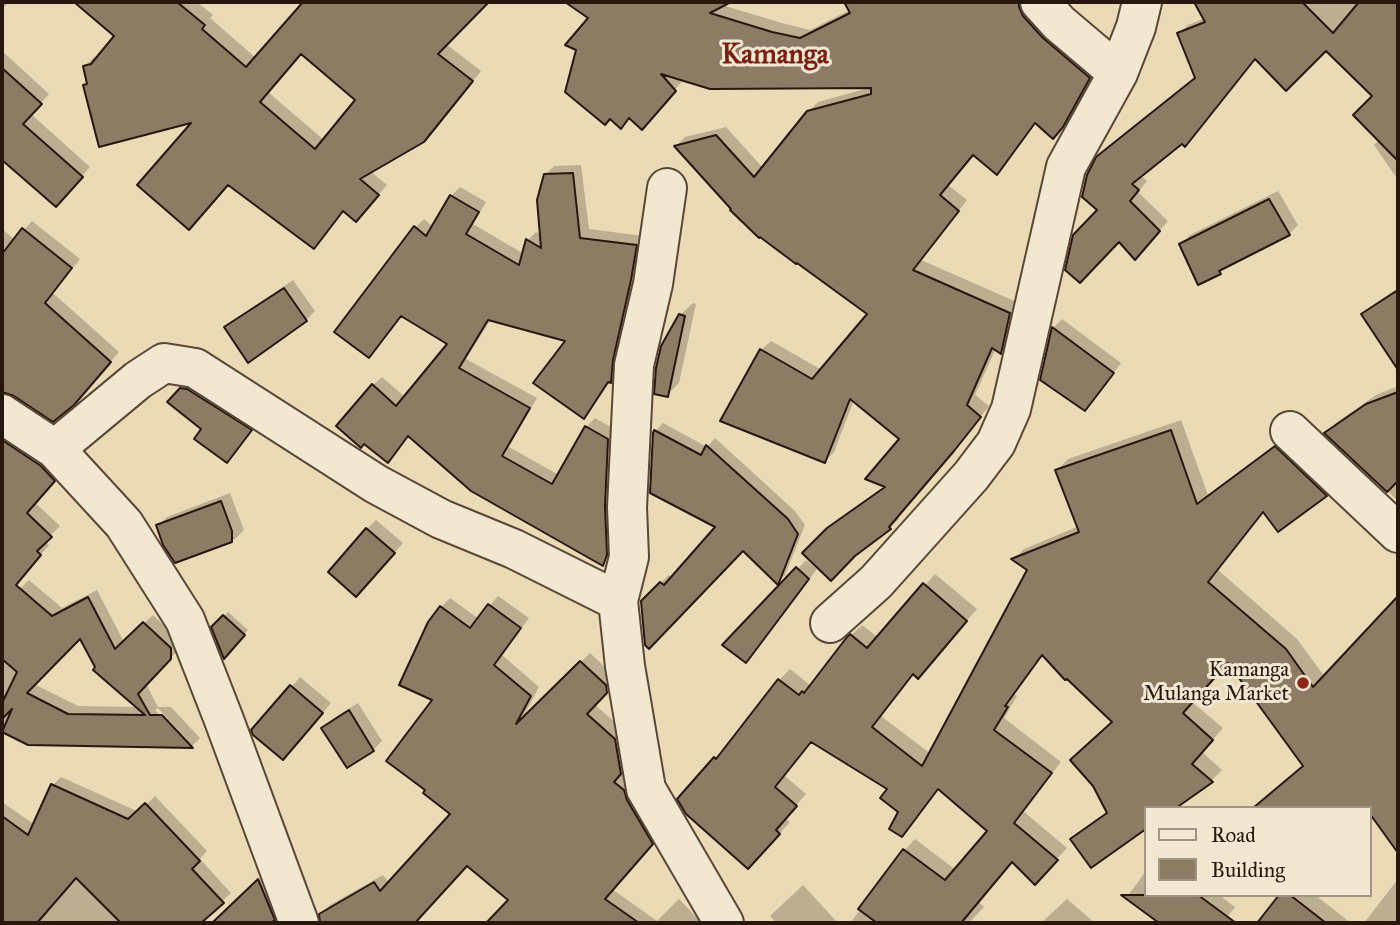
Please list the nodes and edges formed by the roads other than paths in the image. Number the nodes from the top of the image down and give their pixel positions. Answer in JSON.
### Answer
{"nodes":[{"id":1,"x":1040,"y":2,"type":"edge"},
{"id":2,"x":1142,"y":2,"type":"edge"},
{"id":3,"x":1118,"y":73,"type":"junction"},
{"id":4,"x":667,"y":188,"type":"dead end"},
{"id":5,"x":2,"y":414,"type":"edge"},
{"id":6,"x":1290,"y":431,"type":"dead end"},
{"id":7,"x":55,"y":449,"type":"junction"},
{"id":8,"x":1398,"y":533,"type":"edge"},
{"id":9,"x":618,"y":601,"type":"junction"},
{"id":10,"x":830,"y":623,"type":"dead end"},
{"id":11,"x":299,"y":923,"type":"edge"},
{"id":12,"x":724,"y":923,"type":"edge"}],
"edges":[{"from":1,"to":3,"type":"street"},
{"from":2,"to":3,"type":"street"},
{"from":3,"to":10,"type":"street"},
{"from":4,"to":9,"type":"street"},
{"from":5,"to":7,"type":"street"},
{"from":6,"to":8,"type":"street"},
{"from":7,"to":9,"type":"street"},
{"from":7,"to":11,"type":"street"},
{"from":9,"to":12,"type":"street"}]}
